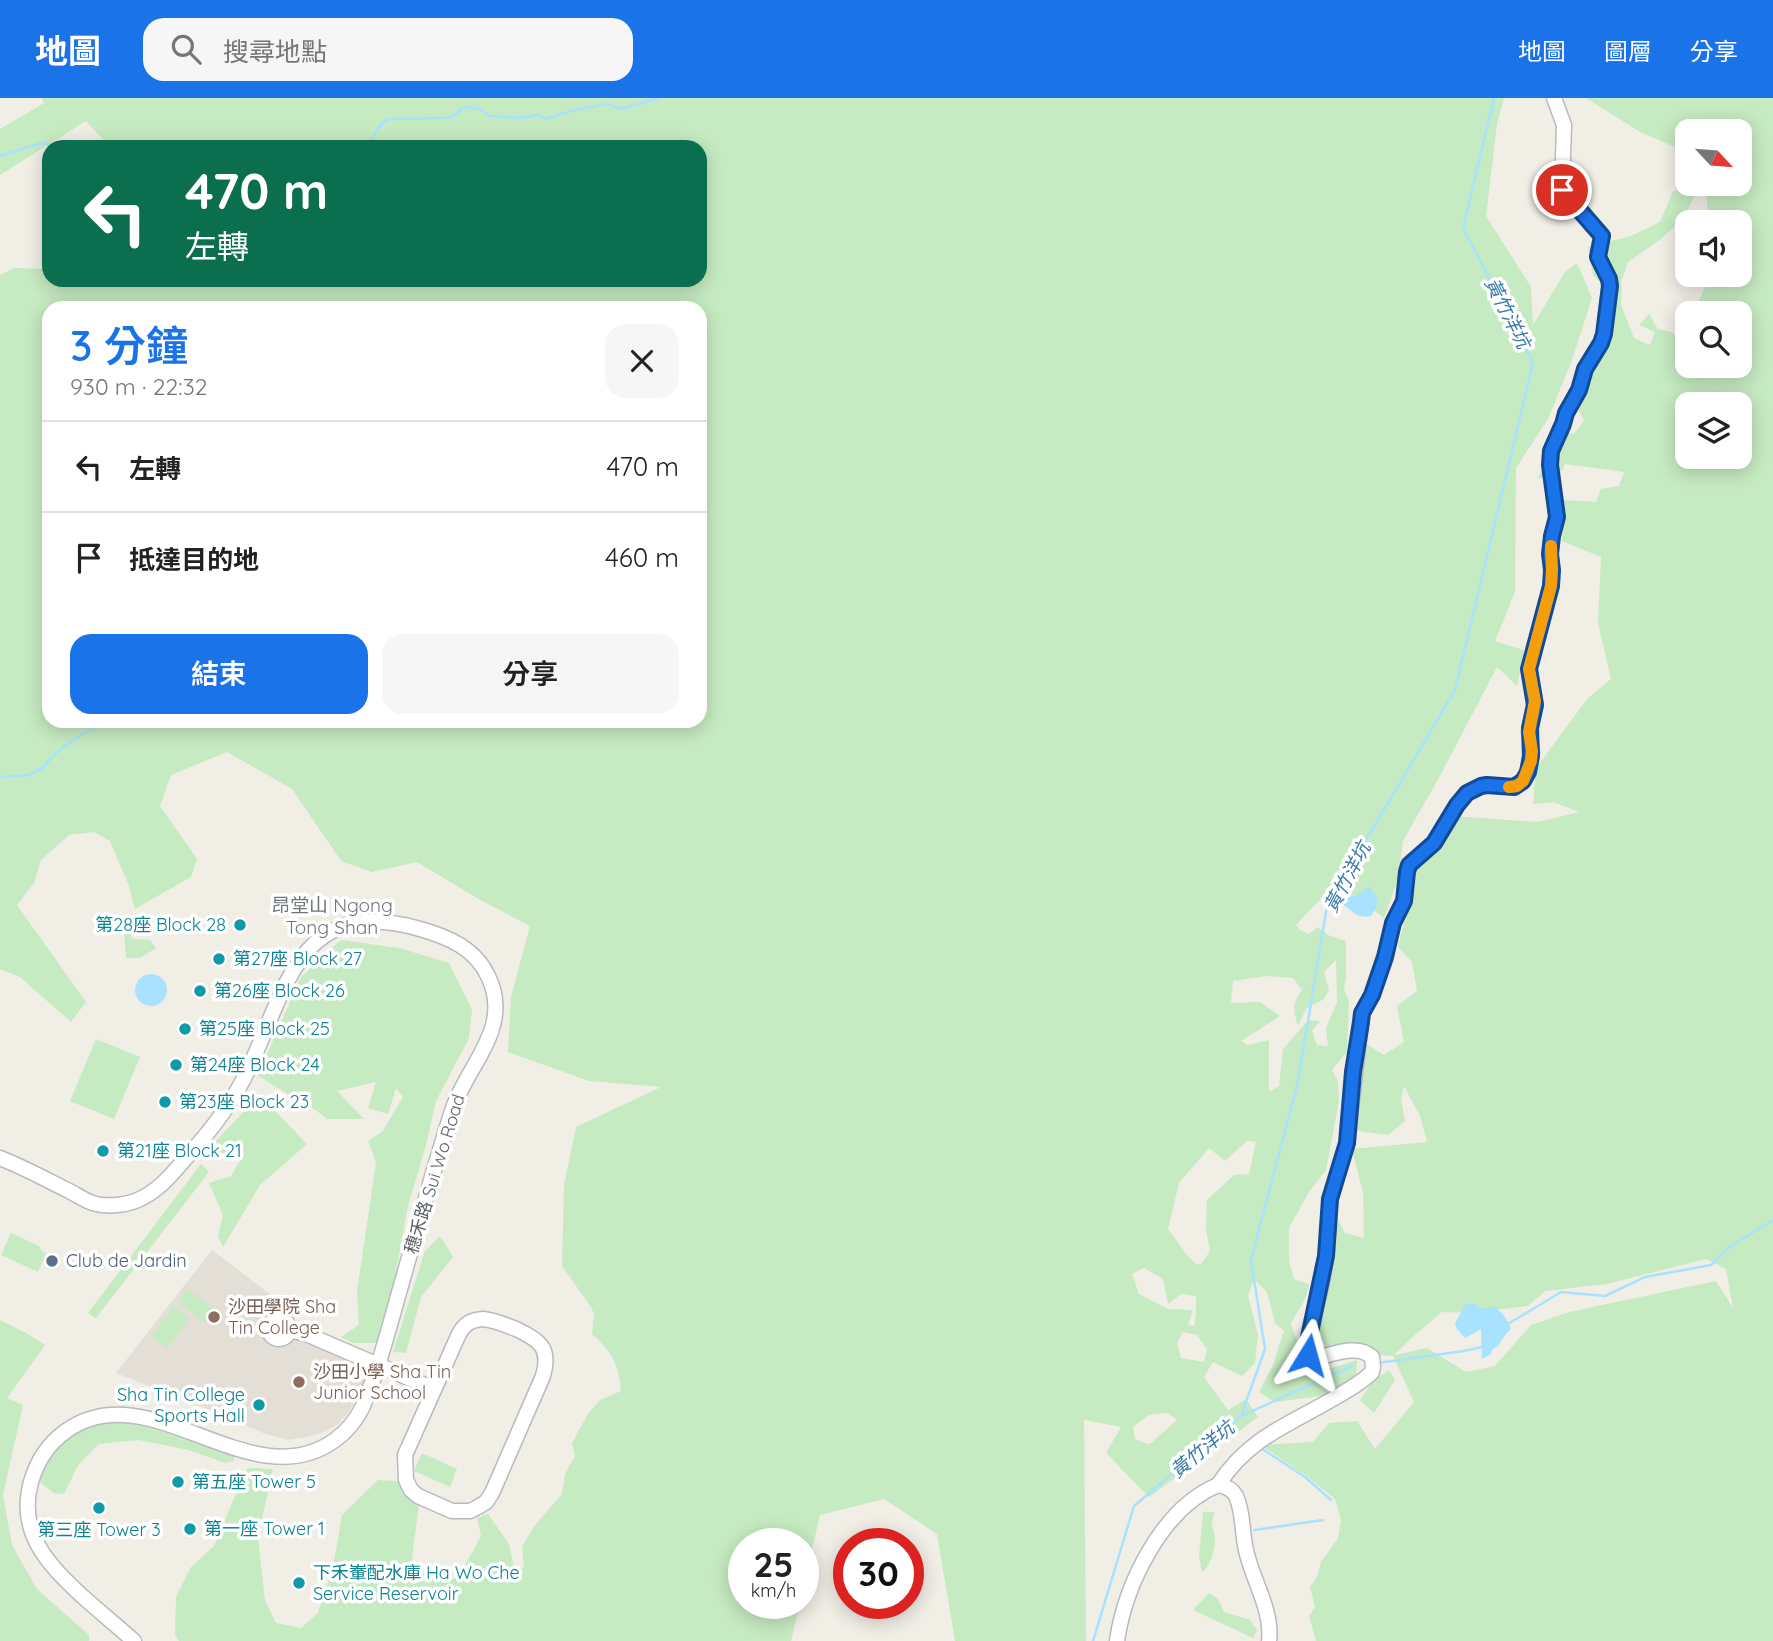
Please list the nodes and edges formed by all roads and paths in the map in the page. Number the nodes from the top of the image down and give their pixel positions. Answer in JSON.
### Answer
{"nodes":[{"id":1,"x":1554,"y":98,"type":"edge"},
{"id":2,"x":0,"y":1158,"type":"edge"},
{"id":3,"x":289,"y":1330,"type":"dead end"},
{"id":4,"x":378,"y":1365,"type":"junction"},
{"id":5,"x":434,"y":1389,"type":"junction"},
{"id":6,"x":1218,"y":1485,"type":"junction"},
{"id":7,"x":134,"y":1641,"type":"edge"},
{"id":8,"x":1116,"y":1641,"type":"edge"},
{"id":9,"x":1269,"y":1641,"type":"edge"}],
"edges":[{"from":1,"to":6,"type":"street"},
{"from":2,"to":4,"type":"street","name":"穗禾路 Sui Wo Road"},
{"from":3,"to":4,"type":"street"},
{"from":4,"to":5,"type":"street"},
{"from":4,"to":7,"type":"street","name":"穗禾路 Sui Wo Road"},
{"from":5,"to":5,"type":"street"},
{"from":6,"to":8,"type":"street"},
{"from":6,"to":9,"type":"street"}]}
